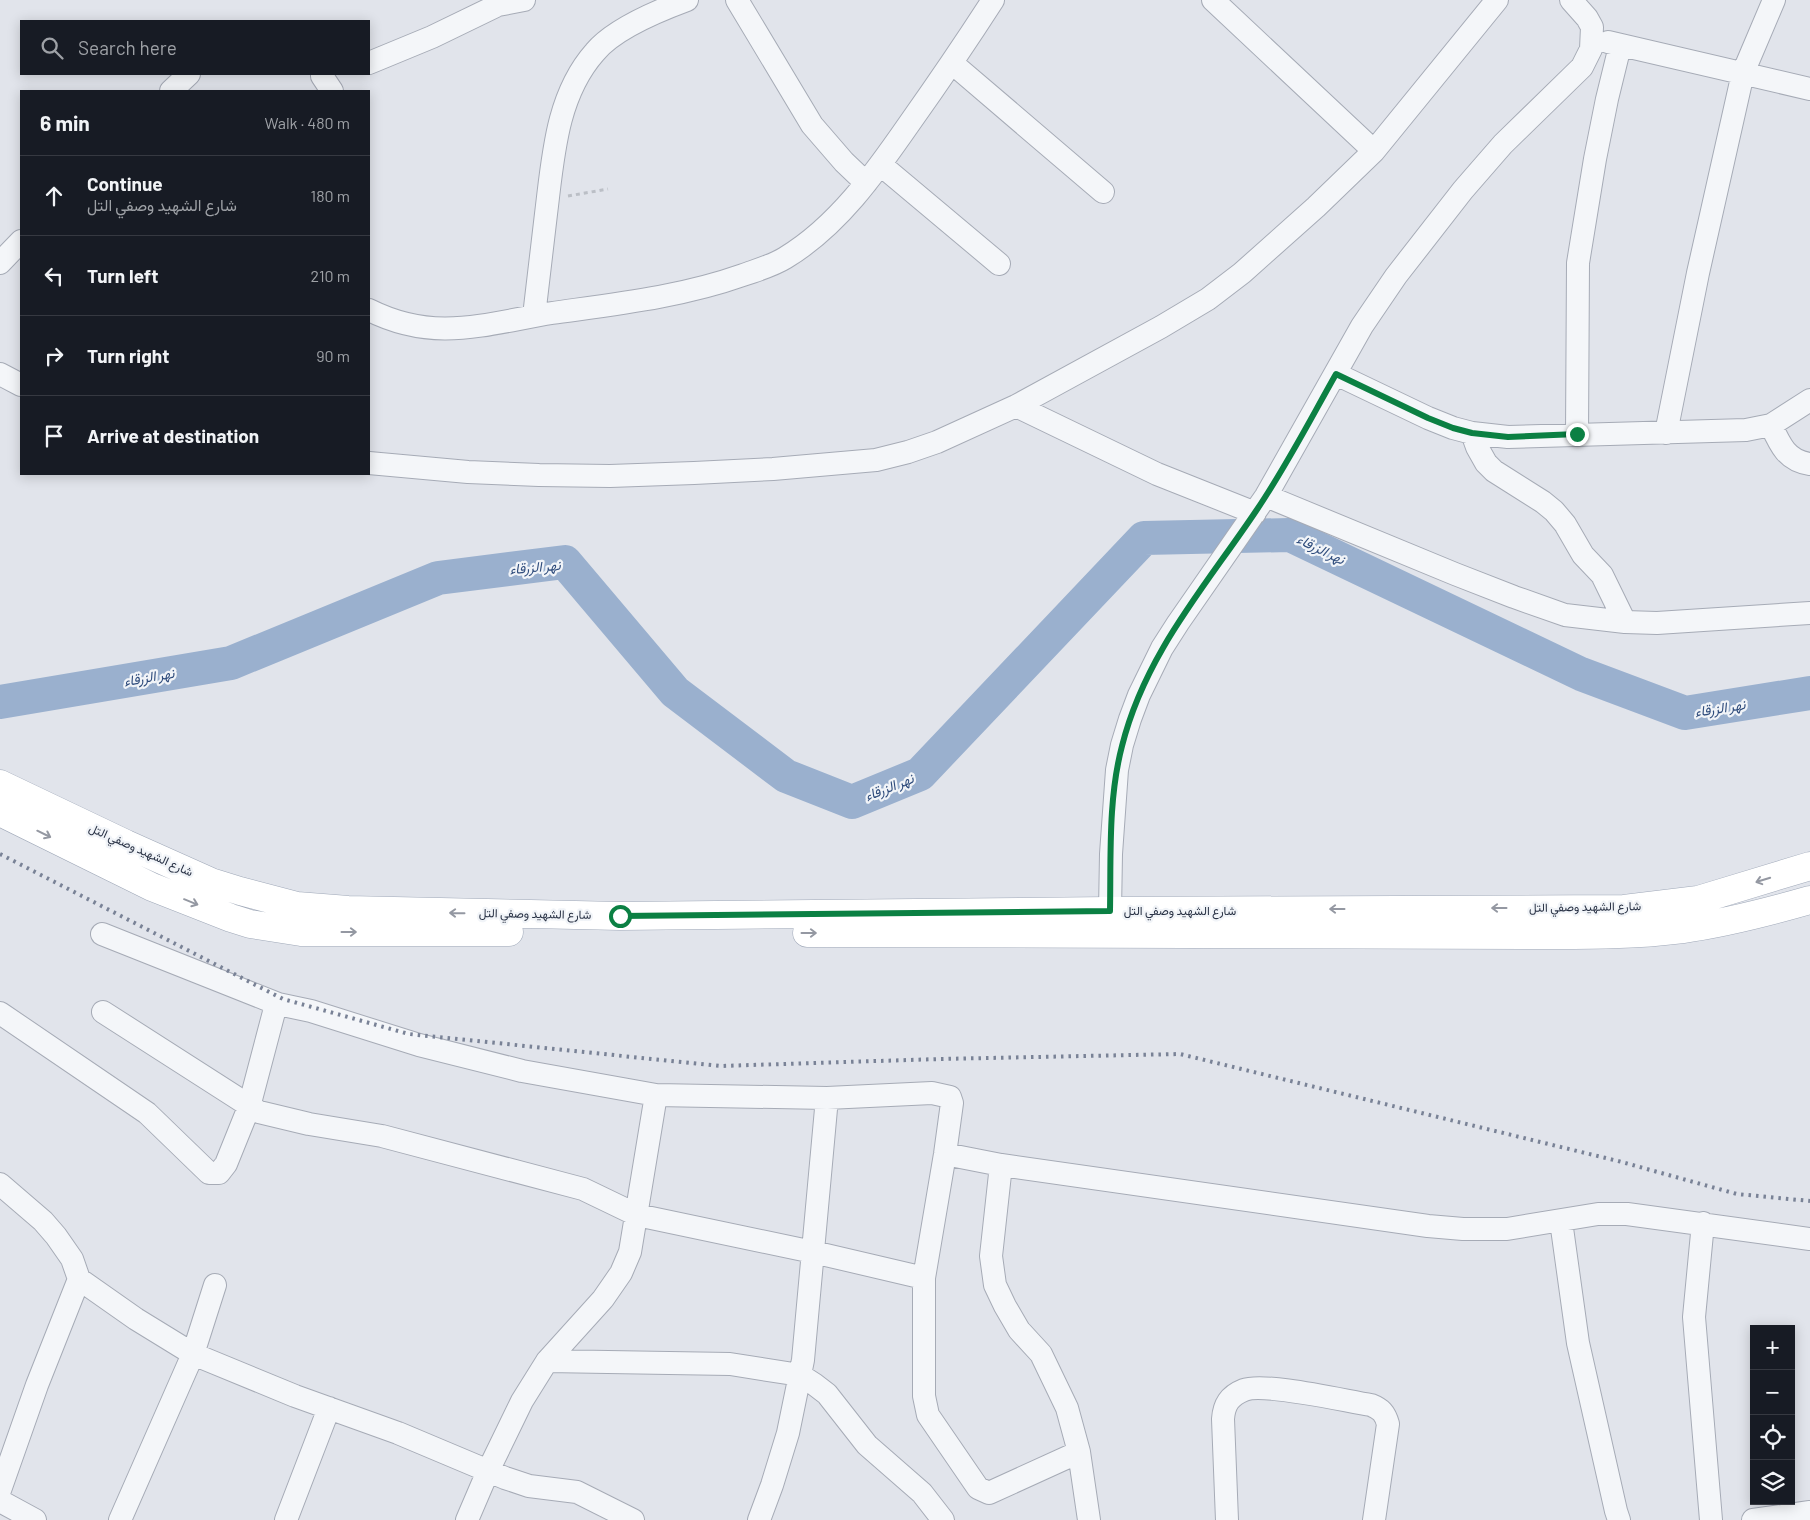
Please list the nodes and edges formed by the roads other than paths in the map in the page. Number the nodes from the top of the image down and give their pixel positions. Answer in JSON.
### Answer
{"nodes":[{"id":1,"x":524,"y":0,"type":"edge"},
{"id":2,"x":687,"y":0,"type":"edge"},
{"id":3,"x":737,"y":0,"type":"edge"},
{"id":4,"x":993,"y":0,"type":"edge"},
{"id":5,"x":1213,"y":0,"type":"edge"},
{"id":6,"x":1497,"y":0,"type":"edge"},
{"id":7,"x":1571,"y":0,"type":"edge"},
{"id":8,"x":1774,"y":0,"type":"edge"},
{"id":9,"x":499,"y":2,"type":"edge"},
{"id":10,"x":1592,"y":37,"type":"junction"},
{"id":11,"x":1620,"y":46,"type":"junction"},
{"id":12,"x":370,"y":63,"type":"edge"},
{"id":13,"x":952,"y":63,"type":"junction"},
{"id":14,"x":1743,"y":73,"type":"junction"},
{"id":15,"x":188,"y":75,"type":"edge"},
{"id":16,"x":1810,"y":89,"type":"edge"},
{"id":17,"x":172,"y":90,"type":"edge"},
{"id":18,"x":1374,"y":151,"type":"junction"},
{"id":19,"x":880,"y":165,"type":"junction"},
{"id":20,"x":866,"y":183,"type":"junction"},
{"id":21,"x":1102,"y":192,"type":"dead end"},
{"id":22,"x":20,"y":242,"type":"edge"},
{"id":23,"x":0,"y":263,"type":"edge"},
{"id":24,"x":999,"y":264,"type":"dead end"},
{"id":25,"x":370,"y":310,"type":"edge"},
{"id":26,"x":534,"y":316,"type":"junction"},
{"id":27,"x":0,"y":374,"type":"edge"},
{"id":28,"x":1336,"y":374,"type":"junction"},
{"id":29,"x":20,"y":384,"type":"edge"},
{"id":30,"x":1809,"y":395,"type":"edge"},
{"id":31,"x":1016,"y":406,"type":"junction"},
{"id":32,"x":1771,"y":425,"type":"junction"},
{"id":33,"x":1472,"y":433,"type":"junction"},
{"id":34,"x":1666,"y":433,"type":"junction"},
{"id":35,"x":1577,"y":434,"type":"junction"},
{"id":36,"x":370,"y":463,"type":"edge"},
{"id":37,"x":1810,"y":464,"type":"edge"},
{"id":38,"x":1254,"y":514,"type":"junction"},
{"id":39,"x":1810,"y":613,"type":"edge"},
{"id":40,"x":1625,"y":622,"type":"junction"},
{"id":41,"x":0,"y":784,"type":"edge"},
{"id":42,"x":0,"y":812,"type":"edge"},
{"id":43,"x":1806,"y":867,"type":"edge"},
{"id":44,"x":240,"y":891,"type":"junction"},
{"id":45,"x":1810,"y":900,"type":"edge"},
{"id":46,"x":1110,"y":911,"type":"junction"},
{"id":47,"x":231,"y":918,"type":"junction"},
{"id":48,"x":102,"y":934,"type":"dead end"},
{"id":49,"x":278,"y":1004,"type":"junction"},
{"id":50,"x":103,"y":1012,"type":"dead end"},
{"id":51,"x":0,"y":1013,"type":"edge"},
{"id":52,"x":656,"y":1095,"type":"junction"},
{"id":53,"x":827,"y":1098,"type":"junction"},
{"id":54,"x":249,"y":1107,"type":"junction"},
{"id":55,"x":945,"y":1154,"type":"junction"},
{"id":56,"x":1001,"y":1165,"type":"junction"},
{"id":57,"x":0,"y":1184,"type":"edge"},
{"id":58,"x":638,"y":1215,"type":"junction"},
{"id":59,"x":1561,"y":1221,"type":"junction"},
{"id":60,"x":1703,"y":1223,"type":"junction"},
{"id":61,"x":1810,"y":1239,"type":"edge"},
{"id":62,"x":813,"y":1252,"type":"junction"},
{"id":63,"x":924,"y":1278,"type":"junction"},
{"id":64,"x":79,"y":1279,"type":"junction"},
{"id":65,"x":215,"y":1285,"type":"dead end"},
{"id":66,"x":193,"y":1354,"type":"junction"},
{"id":67,"x":546,"y":1361,"type":"junction"},
{"id":68,"x":800,"y":1375,"type":"junction"},
{"id":69,"x":329,"y":1408,"type":"junction"},
{"id":70,"x":1079,"y":1452,"type":"junction"},
{"id":71,"x":488,"y":1471,"type":"junction"},
{"id":72,"x":0,"y":1490,"type":"edge"},
{"id":73,"x":0,"y":1501,"type":"edge"},
{"id":74,"x":1810,"y":1512,"type":"edge"},
{"id":75,"x":1616,"y":1517,"type":"edge"},
{"id":76,"x":1783,"y":1518,"type":"edge"},
{"id":77,"x":35,"y":1520,"type":"edge"},
{"id":78,"x":120,"y":1520,"type":"edge"},
{"id":79,"x":286,"y":1520,"type":"edge"},
{"id":80,"x":467,"y":1520,"type":"edge"},
{"id":81,"x":633,"y":1520,"type":"edge"},
{"id":82,"x":759,"y":1520,"type":"edge"},
{"id":83,"x":943,"y":1520,"type":"edge"},
{"id":84,"x":1089,"y":1520,"type":"edge"},
{"id":85,"x":1227,"y":1520,"type":"edge"},
{"id":86,"x":1374,"y":1520,"type":"edge"},
{"id":87,"x":1711,"y":1520,"type":"edge"},
{"id":88,"x":1753,"y":1520,"type":"edge"}],
"edges":[{"from":1,"to":9,"type":"street"},
{"from":2,"to":26,"type":"street"},
{"from":3,"to":20,"type":"street"},
{"from":4,"to":13,"type":"street"},
{"from":5,"to":18,"type":"street"},
{"from":6,"to":18,"type":"street"},
{"from":7,"to":10,"type":"street"},
{"from":8,"to":14,"type":"street"},
{"from":9,"to":12,"type":"street"},
{"from":10,"to":11,"type":"street"},
{"from":10,"to":28,"type":"street"},
{"from":11,"to":14,"type":"street"},
{"from":11,"to":35,"type":"street"},
{"from":13,"to":19,"type":"street"},
{"from":13,"to":21,"type":"street"},
{"from":14,"to":16,"type":"street"},
{"from":14,"to":34,"type":"street"},
{"from":15,"to":17,"type":"street"},
{"from":18,"to":31,"type":"street"},
{"from":19,"to":20,"type":"street"},
{"from":19,"to":24,"type":"street"},
{"from":20,"to":26,"type":"street"},
{"from":22,"to":23,"type":"street"},
{"from":25,"to":26,"type":"street"},
{"from":27,"to":29,"type":"street"},
{"from":28,"to":33,"type":"street"},
{"from":28,"to":38,"type":"street"},
{"from":30,"to":32,"type":"street"},
{"from":31,"to":36,"type":"street"},
{"from":31,"to":38,"type":"street"},
{"from":32,"to":34,"type":"street"},
{"from":32,"to":37,"type":"street"},
{"from":33,"to":35,"type":"street"},
{"from":33,"to":40,"type":"street"},
{"from":34,"to":35,"type":"street"},
{"from":38,"to":40,"type":"street"},
{"from":38,"to":46,"type":"street"},
{"from":39,"to":40,"type":"street"},
{"from":41,"to":44,"type":"main road","name":"شارع الشهيد وصفي التل"},
{"from":42,"to":47,"type":"main road","name":"شارع الشهيد وصفي التل","one_way":true},
{"from":43,"to":45,"type":"main road"},
{"from":43,"to":46,"type":"main road","name":"شارع الشهيد وصفي التل","one_way":true},
{"from":46,"to":44,"type":"main road","name":"شارع الشهيد وصفي التل","one_way":true},
{"from":44,"to":47,"type":"main road"},
{"from":47,"to":45,"type":"main road","name":"شارع الشهيد وصفي التل","one_way":true},
{"from":48,"to":49,"type":"street"},
{"from":49,"to":52,"type":"street"},
{"from":49,"to":54,"type":"street"},
{"from":50,"to":54,"type":"street"},
{"from":51,"to":54,"type":"street"},
{"from":52,"to":53,"type":"street"},
{"from":52,"to":58,"type":"street"},
{"from":53,"to":55,"type":"street"},
{"from":53,"to":62,"type":"street"},
{"from":54,"to":58,"type":"street"},
{"from":55,"to":56,"type":"street"},
{"from":55,"to":63,"type":"street"},
{"from":56,"to":59,"type":"street"},
{"from":56,"to":70,"type":"street"},
{"from":57,"to":64,"type":"street"},
{"from":58,"to":62,"type":"street"},
{"from":58,"to":67,"type":"street"},
{"from":59,"to":60,"type":"street"},
{"from":59,"to":75,"type":"street"},
{"from":60,"to":61,"type":"street"},
{"from":60,"to":87,"type":"street"},
{"from":62,"to":63,"type":"street"},
{"from":62,"to":68,"type":"street"},
{"from":63,"to":70,"type":"street"},
{"from":64,"to":66,"type":"street"},
{"from":64,"to":72,"type":"street"},
{"from":65,"to":66,"type":"street"},
{"from":66,"to":69,"type":"street"},
{"from":66,"to":78,"type":"street"},
{"from":67,"to":68,"type":"street"},
{"from":67,"to":71,"type":"street"},
{"from":68,"to":82,"type":"street"},
{"from":68,"to":83,"type":"street"},
{"from":69,"to":71,"type":"street"},
{"from":69,"to":79,"type":"street"},
{"from":70,"to":84,"type":"street"},
{"from":71,"to":80,"type":"street"},
{"from":71,"to":81,"type":"street"},
{"from":73,"to":77,"type":"street"},
{"from":74,"to":76,"type":"street"},
{"from":76,"to":88,"type":"street"},
{"from":85,"to":86,"type":"street"}]}
